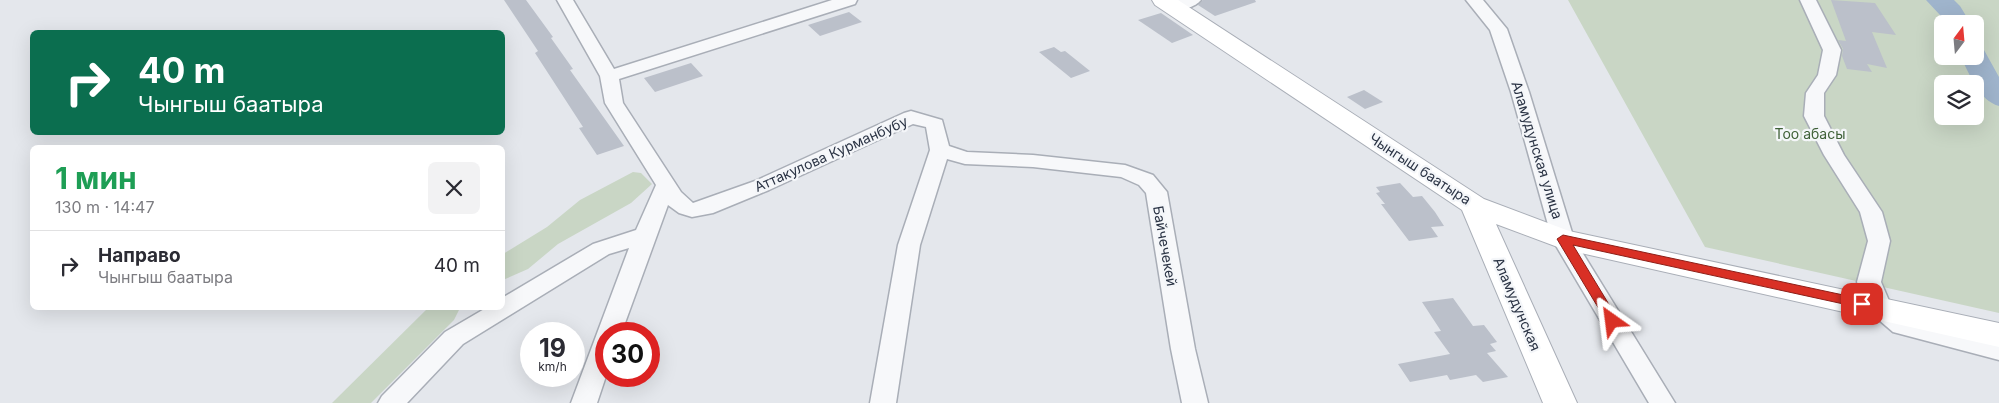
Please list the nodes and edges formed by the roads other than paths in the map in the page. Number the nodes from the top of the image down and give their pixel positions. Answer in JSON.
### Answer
{"nodes":[{"id":1,"x":565,"y":0,"type":"edge"},
{"id":2,"x":849,"y":0,"type":"edge"},
{"id":3,"x":1474,"y":0,"type":"edge"},
{"id":4,"x":1808,"y":0,"type":"edge"},
{"id":5,"x":1177,"y":2,"type":"edge"},
{"id":6,"x":608,"y":76,"type":"junction"},
{"id":7,"x":940,"y":150,"type":"junction"},
{"id":8,"x":666,"y":185,"type":"junction"},
{"id":9,"x":1474,"y":205,"type":"junction"},
{"id":10,"x":645,"y":234,"type":"junction"},
{"id":11,"x":1563,"y":239,"type":"junction"},
{"id":12,"x":505,"y":307,"type":"edge"},
{"id":13,"x":1880,"y":308,"type":"junction"},
{"id":14,"x":500,"y":310,"type":"edge"},
{"id":15,"x":613,"y":322,"type":"edge"},
{"id":16,"x":1999,"y":335,"type":"edge"},
{"id":17,"x":1999,"y":351,"type":"edge"},
{"id":18,"x":595,"y":372,"type":"edge"},
{"id":19,"x":392,"y":403,"type":"edge"},
{"id":20,"x":584,"y":403,"type":"edge"},
{"id":21,"x":883,"y":403,"type":"edge"},
{"id":22,"x":1195,"y":403,"type":"edge"},
{"id":23,"x":1560,"y":403,"type":"edge"},
{"id":24,"x":1662,"y":403,"type":"edge"}],
"edges":[{"from":1,"to":6,"type":"street"},
{"from":2,"to":6,"type":"street"},
{"from":3,"to":11,"type":"street","name":"Аламудунская улица"},
{"from":4,"to":13,"type":"street"},
{"from":5,"to":9,"type":"main road","name":"Чынгыш баатыра"},
{"from":6,"to":8,"type":"street"},
{"from":7,"to":8,"type":"street","name":"Аттакулова Курманбубу"},
{"from":7,"to":21,"type":"street","name":"Аттакулова Курманбубу"},
{"from":7,"to":22,"type":"street","name":"Байчечекей"},
{"from":8,"to":10,"type":"street"},
{"from":9,"to":11,"type":"main road","name":"Чынгыш баатыра"},
{"from":9,"to":23,"type":"main road","name":"Аламудунская"},
{"from":10,"to":12,"type":"street"},
{"from":10,"to":15,"type":"street"},
{"from":11,"to":13,"type":"main road","name":"Чынгыш баатыра"},
{"from":11,"to":24,"type":"street","name":"Аламудунская улица"},
{"from":13,"to":16,"type":"main road","name":"Чынгыш баатыра"},
{"from":13,"to":17,"type":"street"},
{"from":14,"to":19,"type":"street"},
{"from":18,"to":20,"type":"street"}]}
